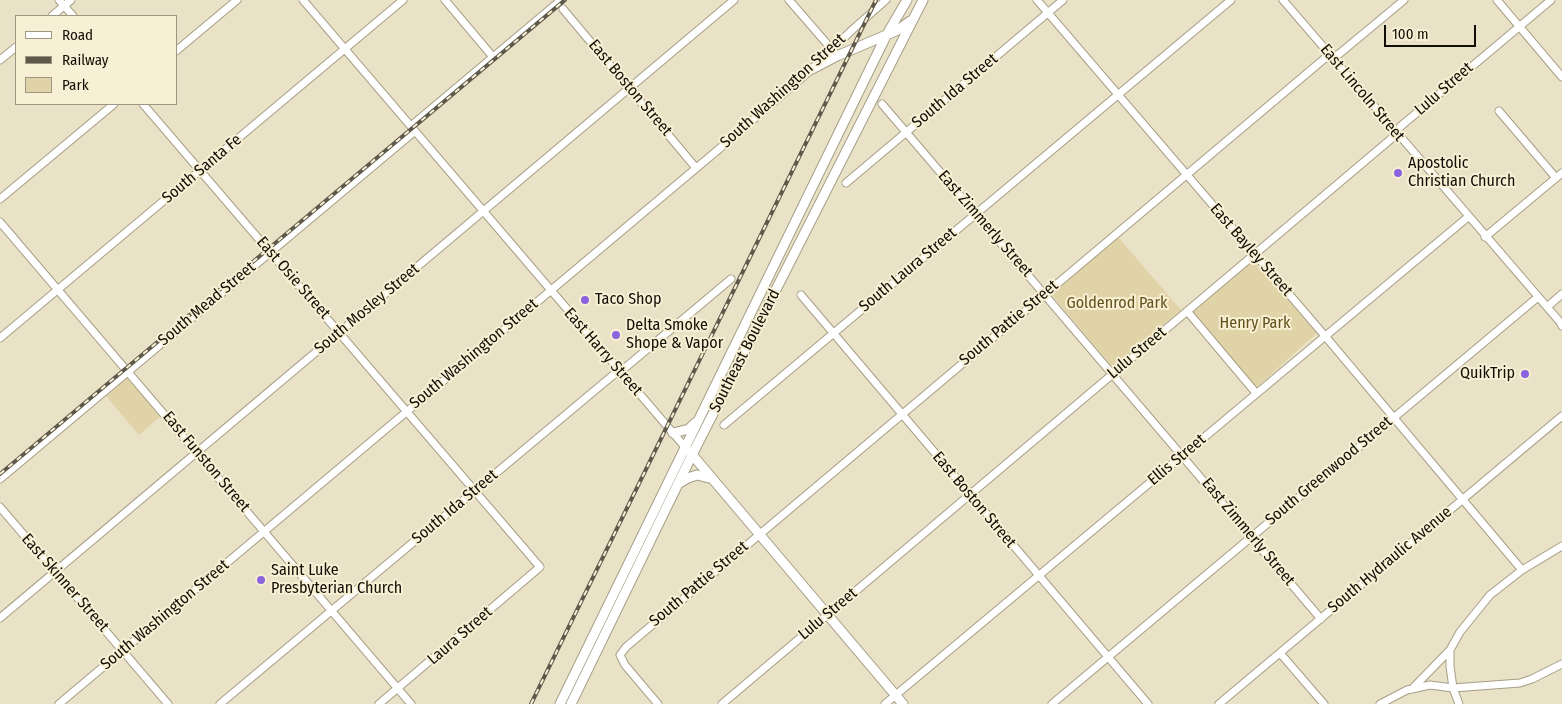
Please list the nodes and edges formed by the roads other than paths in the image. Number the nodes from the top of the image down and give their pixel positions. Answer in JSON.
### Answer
{"nodes":[{"id":1,"x":71,"y":0,"type":"edge"},
{"id":2,"x":237,"y":0,"type":"edge"},
{"id":3,"x":303,"y":0,"type":"edge"},
{"id":4,"x":403,"y":0,"type":"edge"},
{"id":5,"x":445,"y":0,"type":"edge"},
{"id":6,"x":734,"y":0,"type":"edge"},
{"id":7,"x":789,"y":0,"type":"edge"},
{"id":8,"x":886,"y":0,"type":"edge"},
{"id":9,"x":907,"y":0,"type":"edge"},
{"id":10,"x":923,"y":0,"type":"edge"},
{"id":11,"x":1037,"y":0,"type":"edge"},
{"id":12,"x":1064,"y":0,"type":"edge"},
{"id":13,"x":1231,"y":0,"type":"edge"},
{"id":14,"x":1283,"y":0,"type":"edge"},
{"id":15,"x":1404,"y":0,"type":"edge"},
{"id":16,"x":1497,"y":0,"type":"edge"},
{"id":17,"x":1551,"y":0,"type":"edge"},
{"id":18,"x":558,"y":1,"type":"edge"},
{"id":19,"x":62,"y":3,"type":"edge"},
{"id":20,"x":563,"y":9,"type":"dead end"},
{"id":21,"x":1048,"y":13,"type":"junction"},
{"id":22,"x":53,"y":15,"type":"edge"},
{"id":23,"x":72,"y":15,"type":"edge"},
{"id":24,"x":914,"y":18,"type":"junction"},
{"id":25,"x":1519,"y":26,"type":"junction"},
{"id":26,"x":886,"y":36,"type":"junction"},
{"id":27,"x":15,"y":48,"type":"edge"},
{"id":28,"x":178,"y":49,"type":"edge"},
{"id":29,"x":345,"y":49,"type":"junction"},
{"id":30,"x":834,"y":53,"type":"junction"},
{"id":31,"x":493,"y":57,"type":"junction"},
{"id":32,"x":1331,"y":57,"type":"junction"},
{"id":33,"x":0,"y":60,"type":"edge"},
{"id":34,"x":812,"y":69,"type":"joint"},
{"id":35,"x":1562,"y":77,"type":"edge"},
{"id":36,"x":630,"y":88,"type":"junction"},
{"id":37,"x":1117,"y":94,"type":"junction"},
{"id":38,"x":882,"y":104,"type":"dead end"},
{"id":39,"x":113,"y":105,"type":"edge"},
{"id":40,"x":144,"y":105,"type":"edge"},
{"id":41,"x":1498,"y":111,"type":"dead end"},
{"id":42,"x":413,"y":128,"type":"junction"},
{"id":43,"x":906,"y":132,"type":"junction"},
{"id":44,"x":1396,"y":133,"type":"junction"},
{"id":45,"x":696,"y":168,"type":"junction"},
{"id":46,"x":200,"y":170,"type":"junction"},
{"id":47,"x":1186,"y":174,"type":"junction"},
{"id":48,"x":1559,"y":175,"type":"edge"},
{"id":49,"x":846,"y":183,"type":"dead end"},
{"id":50,"x":0,"y":199,"type":"edge"},
{"id":51,"x":483,"y":211,"type":"junction"},
{"id":52,"x":975,"y":214,"type":"junction"},
{"id":53,"x":1468,"y":216,"type":"junction"},
{"id":54,"x":0,"y":222,"type":"edge"},
{"id":55,"x":1486,"y":237,"type":"junction"},
{"id":56,"x":270,"y":252,"type":"junction"},
{"id":57,"x":1255,"y":255,"type":"junction"},
{"id":58,"x":731,"y":279,"type":"dead end"},
{"id":59,"x":58,"y":289,"type":"junction"},
{"id":60,"x":550,"y":290,"type":"junction"},
{"id":61,"x":1044,"y":294,"type":"junction"},
{"id":62,"x":1562,"y":294,"type":"edge"},
{"id":63,"x":801,"y":295,"type":"dead end"},
{"id":64,"x":1538,"y":297,"type":"junction"},
{"id":65,"x":1547,"y":307,"type":"junction"},
{"id":66,"x":1186,"y":311,"type":"junction"},
{"id":67,"x":1561,"y":324,"type":"edge"},
{"id":68,"x":339,"y":332,"type":"junction"},
{"id":69,"x":832,"y":333,"type":"junction"},
{"id":70,"x":1325,"y":336,"type":"junction"},
{"id":71,"x":0,"y":338,"type":"edge"},
{"id":72,"x":128,"y":371,"type":"junction"},
{"id":73,"x":620,"y":371,"type":"junction"},
{"id":74,"x":1113,"y":374,"type":"junction"},
{"id":75,"x":1256,"y":393,"type":"junction"},
{"id":76,"x":406,"y":411,"type":"junction"},
{"id":77,"x":901,"y":414,"type":"junction"},
{"id":78,"x":1562,"y":416,"type":"edge"},
{"id":79,"x":1393,"y":417,"type":"junction"},
{"id":80,"x":699,"y":419,"type":"junction"},
{"id":81,"x":724,"y":425,"type":"dead end"},
{"id":82,"x":673,"y":433,"type":"junction"},
{"id":83,"x":685,"y":447,"type":"junction"},
{"id":84,"x":197,"y":451,"type":"junction"},
{"id":85,"x":692,"y":455,"type":"junction"},
{"id":86,"x":1182,"y":455,"type":"junction"},
{"id":87,"x":0,"y":478,"type":"edge"},
{"id":88,"x":713,"y":480,"type":"junction"},
{"id":89,"x":678,"y":484,"type":"junction"},
{"id":90,"x":474,"y":491,"type":"junction"},
{"id":91,"x":970,"y":494,"type":"junction"},
{"id":92,"x":1462,"y":499,"type":"junction"},
{"id":93,"x":0,"y":507,"type":"edge"},
{"id":94,"x":265,"y":531,"type":"junction"},
{"id":95,"x":759,"y":534,"type":"junction"},
{"id":96,"x":1251,"y":536,"type":"junction"},
{"id":97,"x":1562,"y":546,"type":"edge"},
{"id":98,"x":540,"y":567,"type":"joint"},
{"id":99,"x":1522,"y":570,"type":"junction"},
{"id":100,"x":55,"y":572,"type":"junction"},
{"id":101,"x":1039,"y":576,"type":"junction"},
{"id":102,"x":332,"y":610,"type":"junction"},
{"id":103,"x":827,"y":615,"type":"junction"},
{"id":104,"x":0,"y":618,"type":"edge"},
{"id":105,"x":1320,"y":619,"type":"junction"},
{"id":106,"x":1450,"y":650,"type":"junction"},
{"id":107,"x":123,"y":651,"type":"junction"},
{"id":108,"x":1280,"y":653,"type":"junction"},
{"id":109,"x":1108,"y":657,"type":"junction"},
{"id":110,"x":1562,"y":664,"type":"edge"},
{"id":111,"x":398,"y":688,"type":"junction"},
{"id":112,"x":1453,"y":688,"type":"junction"},
{"id":113,"x":1412,"y":689,"type":"junction"},
{"id":114,"x":896,"y":695,"type":"junction"},
{"id":115,"x":59,"y":704,"type":"edge"},
{"id":116,"x":168,"y":704,"type":"edge"},
{"id":117,"x":220,"y":704,"type":"edge"},
{"id":118,"x":380,"y":704,"type":"edge"},
{"id":119,"x":411,"y":704,"type":"edge"},
{"id":120,"x":560,"y":704,"type":"edge"},
{"id":121,"x":571,"y":704,"type":"edge"},
{"id":122,"x":658,"y":704,"type":"edge"},
{"id":123,"x":722,"y":704,"type":"edge"},
{"id":124,"x":885,"y":704,"type":"edge"},
{"id":125,"x":903,"y":704,"type":"edge"},
{"id":126,"x":1052,"y":704,"type":"edge"},
{"id":127,"x":1148,"y":704,"type":"edge"},
{"id":128,"x":1219,"y":704,"type":"edge"},
{"id":129,"x":1324,"y":704,"type":"edge"},
{"id":130,"x":1380,"y":704,"type":"edge"},
{"id":131,"x":1460,"y":704,"type":"edge"}],
"edges":[{"from":1,"to":19,"type":"street"},
{"from":2,"to":28,"type":"street"},
{"from":3,"to":29,"type":"street","name":"East Harry Street"},
{"from":4,"to":29,"type":"street","name":"South Santa Fe"},
{"from":5,"to":31,"type":"street"},
{"from":6,"to":36,"type":"street","name":"South Mosley Street"},
{"from":7,"to":30,"type":"street"},
{"from":8,"to":30,"type":"street","name":"South Washington Street"},
{"from":9,"to":26,"type":"main road","name":"Southeast Boulevard"},
{"from":10,"to":24,"type":"main road","name":"Southeast Boulevard"},
{"from":11,"to":21,"type":"street","name":"East Bayley Street"},
{"from":12,"to":21,"type":"street","name":"South Ida Street"},
{"from":13,"to":37,"type":"street","name":"South Laura Street"},
{"from":14,"to":32,"type":"street","name":"East Lincoln Street"},
{"from":15,"to":32,"type":"street","name":"South Pattie Street"},
{"from":16,"to":25,"type":"street"},
{"from":17,"to":25,"type":"street","name":"Lulu Street"},
{"from":18,"to":31,"type":"street","name":"South Mead Street"},
{"from":19,"to":22,"type":"street"},
{"from":19,"to":23,"type":"street"},
{"from":20,"to":36,"type":"street","name":"East Boston Street"},
{"from":21,"to":37,"type":"street","name":"East Bayley Street"},
{"from":21,"to":43,"type":"street","name":"South Ida Street"},
{"from":24,"to":26,"type":"main road"},
{"from":24,"to":85,"type":"main road","name":"Southeast Boulevard"},
{"from":25,"to":35,"type":"street"},
{"from":25,"to":44,"type":"street","name":"Lulu Street"},
{"from":26,"to":30,"type":"main road"},
{"from":26,"to":80,"type":"main road","name":"Southeast Boulevard"},
{"from":27,"to":33,"type":"street"},
{"from":29,"to":42,"type":"street","name":"East Harry Street"},
{"from":29,"to":46,"type":"street","name":"South Santa Fe"},
{"from":30,"to":34,"type":"main road"},
{"from":31,"to":42,"type":"street","name":"South Mead Street"},
{"from":32,"to":44,"type":"street","name":"East Lincoln Street"},
{"from":32,"to":47,"type":"street","name":"South Pattie Street"},
{"from":34,"to":45,"type":"street","name":"South Washington Street"},
{"from":36,"to":45,"type":"street","name":"East Boston Street"},
{"from":36,"to":51,"type":"street","name":"South Mosley Street"},
{"from":37,"to":47,"type":"street","name":"East Bayley Street"},
{"from":37,"to":52,"type":"street","name":"South Laura Street"},
{"from":38,"to":43,"type":"street","name":"East Zimmerly Street"},
{"from":39,"to":50,"type":"street"},
{"from":40,"to":46,"type":"street","name":"East Osie Street"},
{"from":41,"to":48,"type":"street"},
{"from":42,"to":51,"type":"street","name":"East Harry Street"},
{"from":42,"to":56,"type":"street","name":"South Mead Street"},
{"from":43,"to":49,"type":"street","name":"South Ida Street"},
{"from":43,"to":52,"type":"street","name":"East Zimmerly Street"},
{"from":44,"to":53,"type":"street","name":"East Lincoln Street"},
{"from":44,"to":57,"type":"street","name":"Lulu Street"},
{"from":45,"to":60,"type":"street","name":"South Washington Street"},
{"from":46,"to":56,"type":"street","name":"East Osie Street"},
{"from":46,"to":59,"type":"street","name":"South Santa Fe"},
{"from":47,"to":57,"type":"street","name":"East Bayley Street"},
{"from":47,"to":61,"type":"street","name":"South Pattie Street"},
{"from":48,"to":55,"type":"street"},
{"from":51,"to":60,"type":"street","name":"East Harry Street"},
{"from":51,"to":68,"type":"street","name":"South Mosley Street"},
{"from":52,"to":61,"type":"street","name":"East Zimmerly Street"},
{"from":52,"to":69,"type":"street","name":"South Laura Street"},
{"from":53,"to":55,"type":"street","name":"East Lincoln Street"},
{"from":53,"to":70,"type":"street","name":"Ellis Street"},
{"from":54,"to":59,"type":"street","name":"East Funston Street"},
{"from":55,"to":64,"type":"street","name":"East Lincoln Street"},
{"from":56,"to":68,"type":"street","name":"East Osie Street"},
{"from":56,"to":72,"type":"street","name":"South Mead Street"},
{"from":57,"to":66,"type":"street","name":"Lulu Street"},
{"from":57,"to":70,"type":"street","name":"East Bayley Street"},
{"from":58,"to":73,"type":"street","name":"South Ida Street"},
{"from":59,"to":71,"type":"street","name":"South Santa Fe"},
{"from":59,"to":72,"type":"street","name":"East Funston Street"},
{"from":60,"to":73,"type":"street","name":"East Harry Street"},
{"from":60,"to":76,"type":"street","name":"South Washington Street"},
{"from":61,"to":74,"type":"street","name":"East Zimmerly Street"},
{"from":61,"to":77,"type":"street","name":"South Pattie Street"},
{"from":62,"to":65,"type":"street"},
{"from":63,"to":69,"type":"street","name":"East Boston Street"},
{"from":64,"to":65,"type":"street","name":"East Lincoln Street"},
{"from":64,"to":79,"type":"street","name":"South Greenwood Street"},
{"from":65,"to":67,"type":"street","name":"East Lincoln Street"},
{"from":66,"to":74,"type":"street","name":"Lulu Street"},
{"from":66,"to":75,"type":"street"},
{"from":68,"to":76,"type":"street","name":"East Osie Street"},
{"from":68,"to":84,"type":"street","name":"South Mosley Street"},
{"from":69,"to":77,"type":"street","name":"East Boston Street"},
{"from":69,"to":81,"type":"street","name":"South Laura Street"},
{"from":70,"to":75,"type":"street","name":"Ellis Street"},
{"from":70,"to":79,"type":"street","name":"East Bayley Street"},
{"from":72,"to":84,"type":"street","name":"East Funston Street"},
{"from":72,"to":87,"type":"street","name":"South Mead Street"},
{"from":73,"to":82,"type":"street","name":"East Harry Street"},
{"from":73,"to":90,"type":"street","name":"South Ida Street"},
{"from":74,"to":86,"type":"street","name":"East Zimmerly Street"},
{"from":74,"to":91,"type":"street","name":"Lulu Street"},
{"from":75,"to":86,"type":"street","name":"Ellis Street"},
{"from":76,"to":90,"type":"street","name":"East Osie Street"},
{"from":76,"to":94,"type":"street","name":"South Washington Street"},
{"from":77,"to":91,"type":"street","name":"East Boston Street"},
{"from":77,"to":95,"type":"street","name":"South Pattie Street"},
{"from":78,"to":92,"type":"street","name":"South Hydraulic Avenue"},
{"from":79,"to":92,"type":"street","name":"East Bayley Street"},
{"from":79,"to":96,"type":"street","name":"South Greenwood Street"},
{"from":80,"to":82,"type":"main road"},
{"from":80,"to":83,"type":"main road","name":"Southeast Boulevard"},
{"from":82,"to":83,"type":"street","name":"East Harry Street"},
{"from":83,"to":85,"type":"main road","name":"East Harry Street"},
{"from":83,"to":120,"type":"main road","name":"Southeast Boulevard"},
{"from":84,"to":94,"type":"street","name":"East Funston Street"},
{"from":84,"to":100,"type":"street","name":"South Mosley Street"},
{"from":85,"to":88,"type":"main road","name":"East Harry Street"},
{"from":85,"to":89,"type":"main road","name":"Southeast Boulevard"},
{"from":86,"to":96,"type":"street","name":"East Zimmerly Street"},
{"from":86,"to":101,"type":"street","name":"Ellis Street"},
{"from":88,"to":89,"type":"main road"},
{"from":88,"to":95,"type":"main road","name":"East Harry Street"},
{"from":89,"to":121,"type":"main road","name":"Southeast Boulevard"},
{"from":90,"to":98,"type":"street","name":"East Osie Street"},
{"from":90,"to":102,"type":"street","name":"South Ida Street"},
{"from":91,"to":101,"type":"street","name":"East Boston Street"},
{"from":91,"to":103,"type":"street","name":"Lulu Street"},
{"from":92,"to":99,"type":"street","name":"East Bayley Street"},
{"from":92,"to":105,"type":"street","name":"South Hydraulic Avenue"},
{"from":93,"to":100,"type":"street","name":"East Skinner Street"},
{"from":94,"to":102,"type":"street","name":"East Funston Street"},
{"from":94,"to":107,"type":"street","name":"South Washington Street"},
{"from":95,"to":103,"type":"main road","name":"East Harry Street"},
{"from":95,"to":122,"type":"street","name":"South Pattie Street"},
{"from":96,"to":105,"type":"street","name":"East Zimmerly Street"},
{"from":96,"to":109,"type":"street","name":"South Greenwood Street"},
{"from":97,"to":99,"type":"street"},
{"from":98,"to":111,"type":"street","name":"Laura Street"},
{"from":99,"to":106,"type":"street"},
{"from":100,"to":104,"type":"street","name":"South Mosley Street"},
{"from":100,"to":107,"type":"street","name":"East Skinner Street"},
{"from":101,"to":109,"type":"street","name":"East Boston Street"},
{"from":101,"to":114,"type":"street","name":"Ellis Street"},
{"from":102,"to":111,"type":"street","name":"East Funston Street"},
{"from":102,"to":117,"type":"street","name":"South Ida Street"},
{"from":103,"to":114,"type":"main road","name":"East Harry Street"},
{"from":103,"to":123,"type":"street","name":"Lulu Street"},
{"from":105,"to":108,"type":"street","name":"South Hydraulic Avenue"},
{"from":106,"to":112,"type":"street"},
{"from":106,"to":113,"type":"street"},
{"from":107,"to":115,"type":"street","name":"South Washington Street"},
{"from":107,"to":116,"type":"street","name":"East Skinner Street"},
{"from":108,"to":128,"type":"street","name":"South Hydraulic Avenue"},
{"from":108,"to":129,"type":"street"},
{"from":109,"to":126,"type":"street","name":"South Greenwood Street"},
{"from":109,"to":127,"type":"street","name":"East Boston Street"},
{"from":110,"to":112,"type":"street"},
{"from":111,"to":118,"type":"street","name":"Laura Street"},
{"from":111,"to":119,"type":"street","name":"East Funston Street"},
{"from":112,"to":113,"type":"street"},
{"from":112,"to":131,"type":"street"},
{"from":113,"to":130,"type":"street"},
{"from":114,"to":124,"type":"street","name":"Ellis Street"},
{"from":114,"to":125,"type":"main road","name":"East Harry Street"}]}
